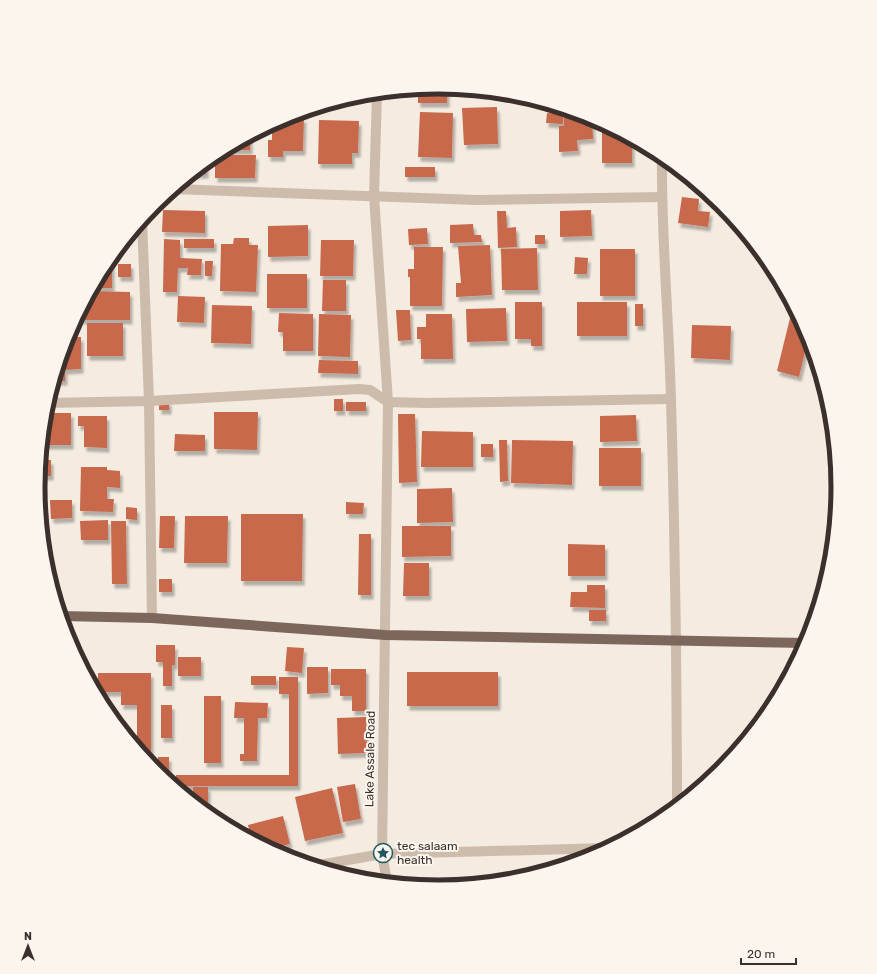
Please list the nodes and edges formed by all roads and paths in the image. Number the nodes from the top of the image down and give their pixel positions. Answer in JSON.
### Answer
{"nodes":[{"id":1,"x":377,"y":99,"type":"edge"},
{"id":2,"x":662,"y":164,"type":"edge"},
{"id":3,"x":181,"y":189,"type":"edge"},
{"id":4,"x":374,"y":196,"type":"junction"},
{"id":5,"x":662,"y":197,"type":"junction"},
{"id":6,"x":142,"y":229,"type":"edge"},
{"id":7,"x":671,"y":399,"type":"junction"},
{"id":8,"x":149,"y":401,"type":"junction"},
{"id":9,"x":388,"y":402,"type":"junction"},
{"id":10,"x":54,"y":403,"type":"edge"},
{"id":11,"x":67,"y":616,"type":"edge"},
{"id":12,"x":152,"y":618,"type":"junction"},
{"id":13,"x":385,"y":635,"type":"junction"},
{"id":14,"x":676,"y":641,"type":"junction"},
{"id":15,"x":800,"y":642,"type":"edge"},
{"id":16,"x":676,"y":800,"type":"edge"},
{"id":17,"x":595,"y":848,"type":"edge"},
{"id":18,"x":382,"y":854,"type":"junction"},
{"id":19,"x":326,"y":864,"type":"edge"},
{"id":20,"x":386,"y":877,"type":"edge"}],
"edges":[{"from":1,"to":4,"type":"street","name":"Lake Assale Road"},
{"from":2,"to":5,"type":"street"},
{"from":3,"to":4,"type":"street"},
{"from":4,"to":5,"type":"street"},
{"from":4,"to":9,"type":"street","name":"Lake Assale Road"},
{"from":5,"to":7,"type":"street"},
{"from":6,"to":8,"type":"street"},
{"from":7,"to":9,"type":"street"},
{"from":7,"to":14,"type":"street"},
{"from":8,"to":9,"type":"street"},
{"from":8,"to":10,"type":"street"},
{"from":8,"to":12,"type":"street"},
{"from":9,"to":13,"type":"street","name":"Lake Assale Road"},
{"from":11,"to":12,"type":"main road"},
{"from":12,"to":13,"type":"main road"},
{"from":13,"to":14,"type":"main road"},
{"from":13,"to":18,"type":"street","name":"Lake Assale Road"},
{"from":14,"to":15,"type":"main road"},
{"from":14,"to":16,"type":"street"},
{"from":17,"to":18,"type":"street"},
{"from":18,"to":19,"type":"street"},
{"from":18,"to":20,"type":"street","name":"Lake Assale Road"}]}
